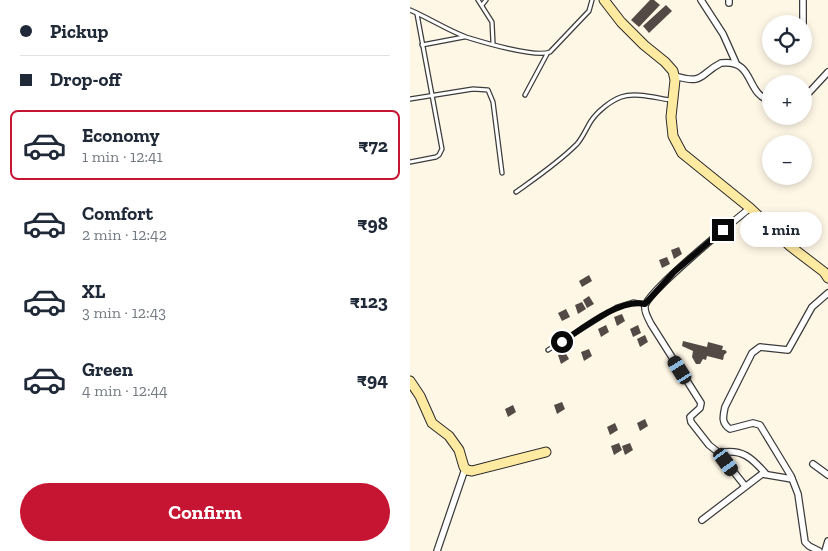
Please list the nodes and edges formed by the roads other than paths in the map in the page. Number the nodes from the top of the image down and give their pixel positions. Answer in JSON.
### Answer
{"nodes":[{"id":1,"x":478,"y":0,"type":"edge"},
{"id":2,"x":486,"y":0,"type":"edge"},
{"id":3,"x":592,"y":0,"type":"edge"},
{"id":4,"x":604,"y":0,"type":"edge"},
{"id":5,"x":701,"y":0,"type":"edge"},
{"id":6,"x":804,"y":0,"type":"edge"},
{"id":7,"x":482,"y":5,"type":"junction"},
{"id":8,"x":410,"y":10,"type":"edge"},
{"id":9,"x":417,"y":13,"type":"junction"},
{"id":10,"x":803,"y":15,"type":"edge"},
{"id":11,"x":465,"y":37,"type":"junction"},
{"id":12,"x":492,"y":44,"type":"junction"},
{"id":13,"x":422,"y":45,"type":"junction"},
{"id":14,"x":547,"y":54,"type":"junction"},
{"id":15,"x":736,"y":63,"type":"junction"},
{"id":16,"x":828,"y":72,"type":"edge"},
{"id":17,"x":675,"y":76,"type":"junction"},
{"id":18,"x":812,"y":89,"type":"edge"},
{"id":19,"x":432,"y":95,"type":"junction"},
{"id":20,"x":525,"y":95,"type":"dead end"},
{"id":21,"x":762,"y":97,"type":"edge"},
{"id":22,"x":410,"y":99,"type":"edge"},
{"id":23,"x":673,"y":100,"type":"junction"},
{"id":24,"x":410,"y":162,"type":"edge"},
{"id":25,"x":502,"y":173,"type":"dead end"},
{"id":26,"x":516,"y":192,"type":"dead end"},
{"id":27,"x":750,"y":208,"type":"junction"},
{"id":28,"x":828,"y":278,"type":"edge"},
{"id":29,"x":828,"y":293,"type":"edge"},
{"id":30,"x":645,"y":304,"type":"junction"},
{"id":31,"x":548,"y":350,"type":"dead end"},
{"id":32,"x":410,"y":381,"type":"edge"},
{"id":33,"x":546,"y":452,"type":"dead end"},
{"id":34,"x":719,"y":453,"type":"junction"},
{"id":35,"x":813,"y":464,"type":"dead end"},
{"id":36,"x":465,"y":469,"type":"junction"},
{"id":37,"x":766,"y":474,"type":"junction"},
{"id":38,"x":828,"y":474,"type":"edge"},
{"id":39,"x":792,"y":479,"type":"junction"},
{"id":40,"x":745,"y":486,"type":"junction"},
{"id":41,"x":702,"y":520,"type":"dead end"},
{"id":42,"x":828,"y":541,"type":"edge"},
{"id":43,"x":437,"y":551,"type":"edge"},
{"id":44,"x":819,"y":551,"type":"edge"},
{"id":45,"x":825,"y":551,"type":"edge"}],
"edges":[{"from":1,"to":7,"type":"lane"},
{"from":2,"to":7,"type":"lane"},
{"from":3,"to":14,"type":"lane"},
{"from":4,"to":17,"type":"street"},
{"from":5,"to":15,"type":"street"},
{"from":6,"to":10,"type":"street"},
{"from":7,"to":12,"type":"lane"},
{"from":8,"to":9,"type":"lane"},
{"from":9,"to":11,"type":"lane"},
{"from":9,"to":13,"type":"lane"},
{"from":11,"to":12,"type":"lane"},
{"from":11,"to":13,"type":"lane"},
{"from":12,"to":14,"type":"lane"},
{"from":13,"to":19,"type":"lane"},
{"from":14,"to":20,"type":"lane"},
{"from":15,"to":17,"type":"street"},
{"from":15,"to":21,"type":"street"},
{"from":16,"to":18,"type":"street"},
{"from":17,"to":23,"type":"street"},
{"from":19,"to":22,"type":"lane"},
{"from":19,"to":24,"type":"lane"},
{"from":19,"to":25,"type":"lane"},
{"from":23,"to":26,"type":"lane"},
{"from":23,"to":27,"type":"street"},
{"from":27,"to":28,"type":"street"},
{"from":27,"to":30,"type":"street"},
{"from":29,"to":39,"type":"street"},
{"from":30,"to":31,"type":"lane"},
{"from":30,"to":34,"type":"street"},
{"from":32,"to":36,"type":"street"},
{"from":33,"to":36,"type":"street"},
{"from":34,"to":37,"type":"street"},
{"from":34,"to":40,"type":"street"},
{"from":35,"to":38,"type":"street"},
{"from":36,"to":43,"type":"street"},
{"from":37,"to":39,"type":"street"},
{"from":37,"to":40,"type":"street"},
{"from":39,"to":44,"type":"street"},
{"from":40,"to":41,"type":"street"},
{"from":42,"to":45,"type":"street"}]}
